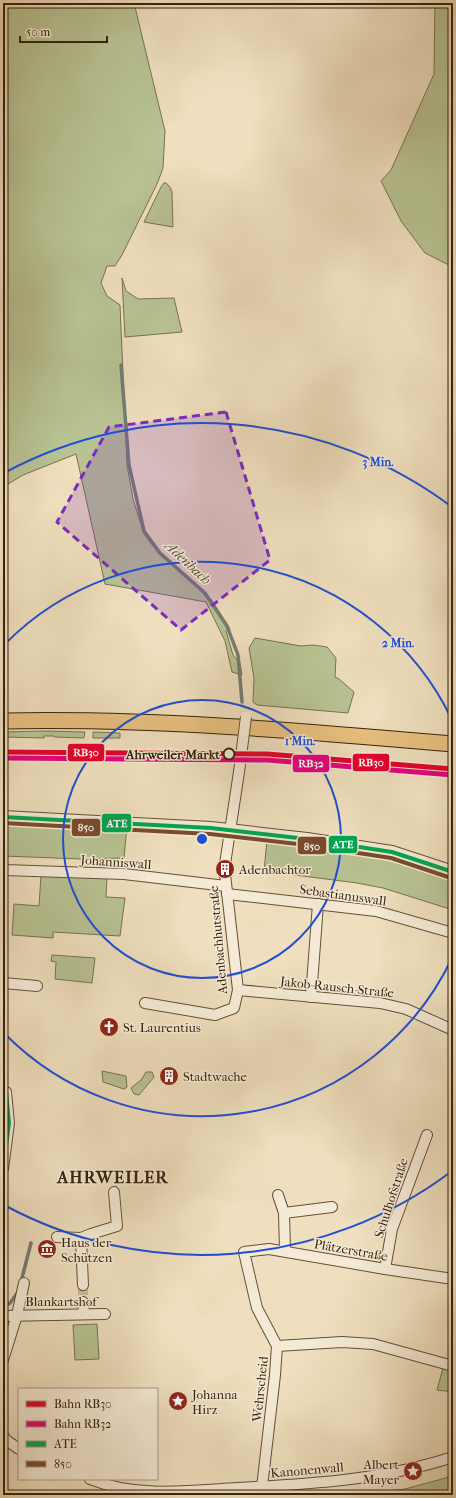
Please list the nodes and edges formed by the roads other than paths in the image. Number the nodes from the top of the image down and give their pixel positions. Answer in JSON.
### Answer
{"nodes":[{"id":1,"x":246,"y":713,"type":"dead end"},
{"id":2,"x":3,"y":721,"type":"edge"},
{"id":3,"x":453,"y":744,"type":"edge"},
{"id":4,"x":3,"y":817,"type":"edge"},
{"id":5,"x":230,"y":831,"type":"junction"},
{"id":6,"x":3,"y":870,"type":"edge"},
{"id":7,"x":453,"y":872,"type":"edge"},
{"id":8,"x":227,"y":890,"type":"junction"},
{"id":9,"x":318,"y":904,"type":"junction"},
{"id":10,"x":453,"y":933,"type":"edge"},
{"id":11,"x":3,"y":982,"type":"edge"},
{"id":12,"x":37,"y":986,"type":"dead end"},
{"id":13,"x":238,"y":990,"type":"junction"},
{"id":14,"x":311,"y":996,"type":"junction"},
{"id":15,"x":145,"y":1003,"type":"dead end"},
{"id":16,"x":453,"y":1030,"type":"edge"},
{"id":17,"x":4,"y":1092,"type":"edge"},
{"id":18,"x":427,"y":1135,"type":"dead end"},
{"id":19,"x":3,"y":1169,"type":"edge"},
{"id":20,"x":114,"y":1192,"type":"dead end"},
{"id":21,"x":278,"y":1195,"type":"dead end"},
{"id":22,"x":332,"y":1207,"type":"dead end"},
{"id":23,"x":284,"y":1213,"type":"junction"},
{"id":24,"x":57,"y":1237,"type":"dead end"},
{"id":25,"x":81,"y":1238,"type":"junction"},
{"id":26,"x":244,"y":1252,"type":"joint"},
{"id":27,"x":285,"y":1252,"type":"junction"},
{"id":28,"x":385,"y":1269,"type":"junction"},
{"id":29,"x":453,"y":1279,"type":"edge"},
{"id":30,"x":24,"y":1283,"type":"dead end"},
{"id":31,"x":83,"y":1285,"type":"tunnel mouth"},
{"id":32,"x":83,"y":1302,"type":"tunnel mouth"},
{"id":33,"x":84,"y":1314,"type":"junction"},
{"id":34,"x":106,"y":1314,"type":"dead end"},
{"id":35,"x":17,"y":1315,"type":"junction"},
{"id":36,"x":3,"y":1316,"type":"edge"},
{"id":37,"x":277,"y":1346,"type":"junction"},
{"id":38,"x":3,"y":1360,"type":"edge"},
{"id":39,"x":453,"y":1366,"type":"edge"},
{"id":40,"x":3,"y":1435,"type":"edge"},
{"id":41,"x":18,"y":1448,"type":"edge"},
{"id":42,"x":453,"y":1457,"type":"edge"},
{"id":43,"x":92,"y":1480,"type":"edge"},
{"id":44,"x":262,"y":1487,"type":"junction"},
{"id":45,"x":140,"y":1493,"type":"edge"},
{"id":46,"x":160,"y":1494,"type":"edge"}],
"edges":[{"from":1,"to":5,"type":"street","name":"Adenbachhutstraße","bridge":true},
{"from":2,"to":3,"type":"main road"},
{"from":4,"to":5,"type":"street"},
{"from":5,"to":7,"type":"street"},
{"from":5,"to":8,"type":"street","name":"Adenbachhutstraße"},
{"from":6,"to":8,"type":"street","name":"Johanniswall"},
{"from":8,"to":9,"type":"street","name":"Sebastianuswall"},
{"from":8,"to":13,"type":"street","name":"Adenbachhutstraße"},
{"from":9,"to":10,"type":"street","name":"Sebastianuswall"},
{"from":9,"to":14,"type":"street"},
{"from":11,"to":12,"type":"street"},
{"from":13,"to":14,"type":"street","name":"Jakob-Rausch-Straße"},
{"from":13,"to":15,"type":"street","name":"Adenbachhutstraße"},
{"from":14,"to":16,"type":"street","name":"Jakob-Rausch-Straße"},
{"from":17,"to":19,"type":"street"},
{"from":18,"to":28,"type":"street","name":"Schulhofstraße"},
{"from":20,"to":25,"type":"street"},
{"from":21,"to":23,"type":"street"},
{"from":22,"to":23,"type":"street"},
{"from":23,"to":27,"type":"street"},
{"from":24,"to":25,"type":"street"},
{"from":25,"to":31,"type":"street"},
{"from":26,"to":27,"type":"street","name":"Plätzerstraße"},
{"from":26,"to":37,"type":"street","name":"Wehrscheid"},
{"from":27,"to":28,"type":"street","name":"Plätzerstraße"},
{"from":28,"to":29,"type":"street","name":"Plätzerstraße"},
{"from":30,"to":35,"type":"street"},
{"from":32,"to":33,"type":"street"},
{"from":33,"to":34,"type":"street","name":"Blankartshof"},
{"from":33,"to":35,"type":"street","name":"Blankartshof"},
{"from":35,"to":36,"type":"street","name":"Blankartshof"},
{"from":35,"to":38,"type":"street"},
{"from":37,"to":39,"type":"street"},
{"from":37,"to":44,"type":"street","name":"Wehrscheid"},
{"from":40,"to":41,"type":"street"},
{"from":42,"to":44,"type":"street","name":"Kanonenwall"},
{"from":43,"to":45,"type":"street","name":"Kanonenwall"},
{"from":44,"to":46,"type":"street","name":"Kanonenwall"},
{"from":45,"to":46,"type":"street","name":"Kanonenwall"}]}
